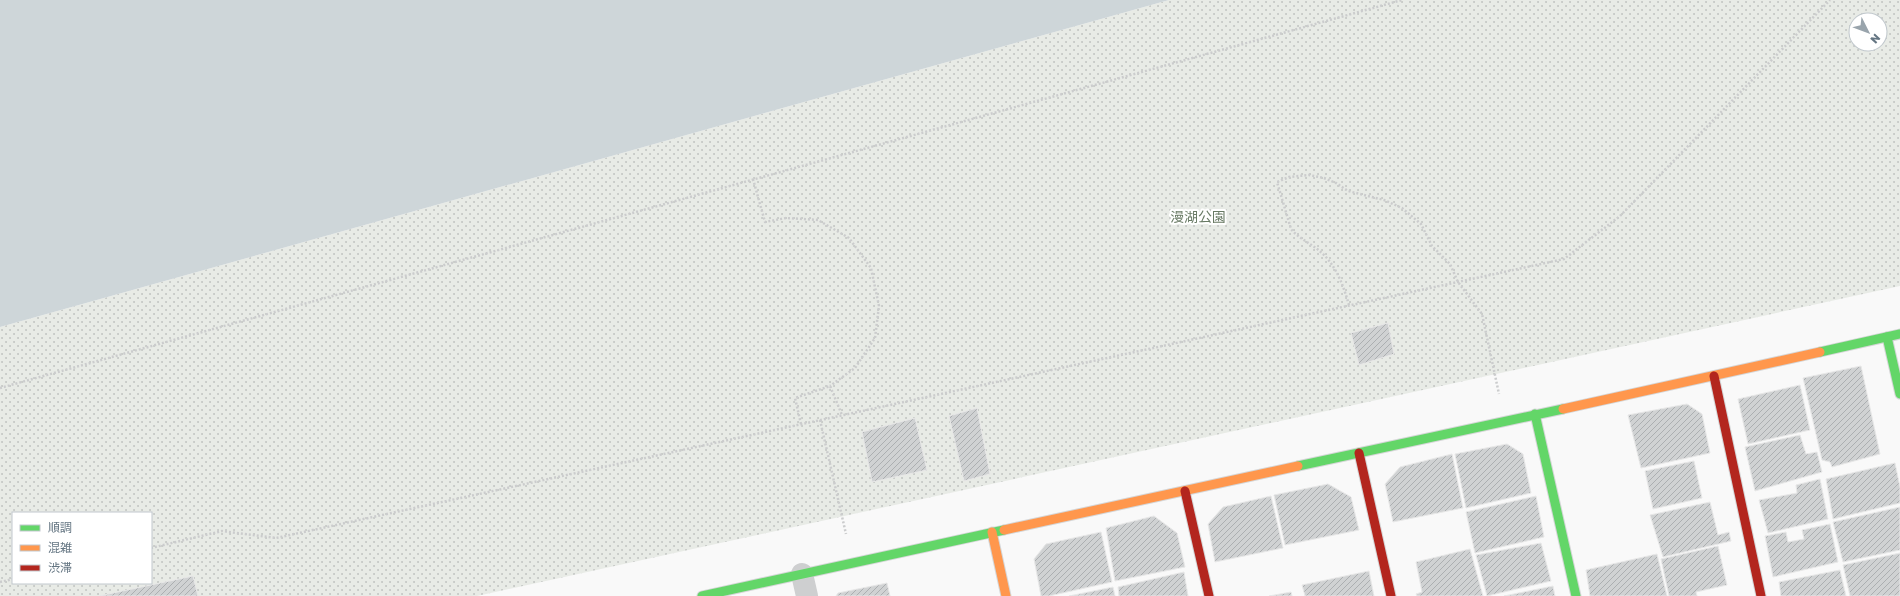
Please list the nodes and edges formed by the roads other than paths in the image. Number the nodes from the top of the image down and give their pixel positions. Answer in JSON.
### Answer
{"nodes":[{"id":1,"x":1900,"y":334,"type":"edge"},
{"id":2,"x":1887,"y":337,"type":"junction"},
{"id":3,"x":1714,"y":376,"type":"junction"},
{"id":4,"x":1900,"y":394,"type":"edge"},
{"id":5,"x":1535,"y":414,"type":"junction"},
{"id":6,"x":1359,"y":453,"type":"junction"},
{"id":7,"x":1185,"y":491,"type":"junction"},
{"id":8,"x":992,"y":532,"type":"junction"},
{"id":9,"x":802,"y":574,"type":"junction"},
{"id":10,"x":702,"y":596,"type":"edge"},
{"id":11,"x":807,"y":596,"type":"edge"},
{"id":12,"x":1006,"y":596,"type":"edge"},
{"id":13,"x":1209,"y":596,"type":"edge"},
{"id":14,"x":1391,"y":596,"type":"edge"},
{"id":15,"x":1576,"y":596,"type":"edge"},
{"id":16,"x":1761,"y":596,"type":"edge"}],
"edges":[{"from":1,"to":2,"type":"street"},
{"from":2,"to":3,"type":"street"},
{"from":2,"to":4,"type":"street"},
{"from":3,"to":5,"type":"street"},
{"from":3,"to":16,"type":"street"},
{"from":5,"to":6,"type":"street"},
{"from":5,"to":15,"type":"street"},
{"from":6,"to":7,"type":"street"},
{"from":6,"to":14,"type":"street"},
{"from":7,"to":8,"type":"street"},
{"from":7,"to":13,"type":"street"},
{"from":8,"to":9,"type":"street"},
{"from":8,"to":12,"type":"street"},
{"from":9,"to":10,"type":"street"},
{"from":9,"to":11,"type":"street"}]}
